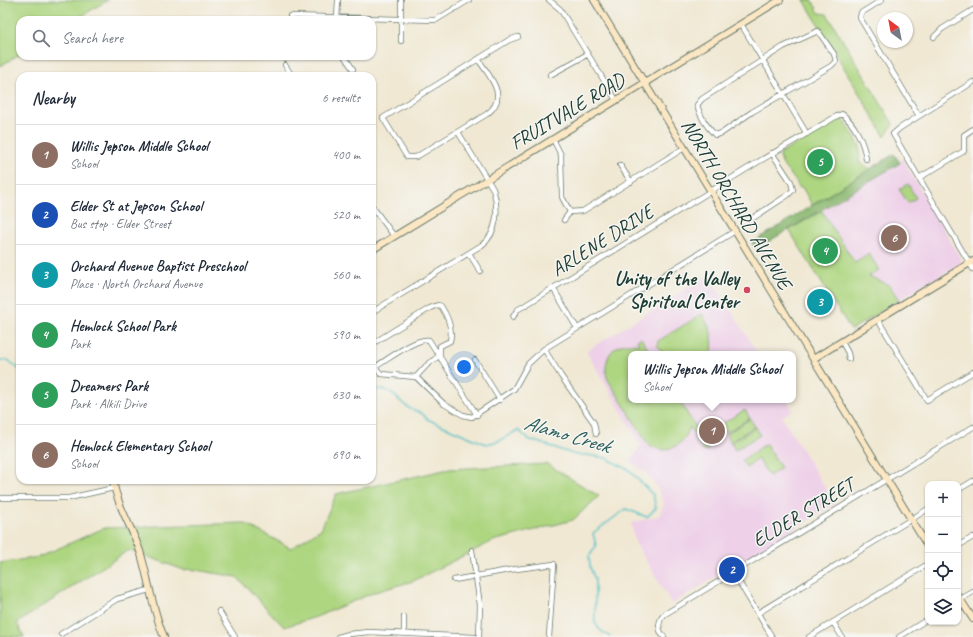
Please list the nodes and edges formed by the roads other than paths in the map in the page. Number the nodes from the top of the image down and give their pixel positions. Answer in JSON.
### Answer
{"nodes":[{"id":1,"x":338,"y":0,"type":"edge"},
{"id":2,"x":401,"y":0,"type":"edge"},
{"id":3,"x":469,"y":0,"type":"edge"},
{"id":4,"x":548,"y":0,"type":"edge"},
{"id":5,"x":594,"y":0,"type":"edge"},
{"id":6,"x":780,"y":0,"type":"edge"},
{"id":7,"x":882,"y":0,"type":"edge"},
{"id":8,"x":464,"y":2,"type":"edge"},
{"id":9,"x":973,"y":10,"type":"edge"},
{"id":10,"x":337,"y":16,"type":"edge"},
{"id":11,"x":376,"y":20,"type":"edge"},
{"id":12,"x":401,"y":20,"type":"junction"},
{"id":13,"x":741,"y":24,"type":"junction"},
{"id":14,"x":518,"y":37,"type":"dead end"},
{"id":15,"x":934,"y":37,"type":"dead end"},
{"id":16,"x":401,"y":41,"type":"dead end"},
{"id":17,"x":588,"y":54,"type":"junction"},
{"id":18,"x":478,"y":59,"type":"junction"},
{"id":19,"x":347,"y":60,"type":"edge"},
{"id":20,"x":762,"y":60,"type":"junction"},
{"id":21,"x":285,"y":65,"type":"dead end"},
{"id":22,"x":353,"y":70,"type":"dead end"},
{"id":23,"x":289,"y":72,"type":"edge"},
{"id":24,"x":550,"y":75,"type":"dead end"},
{"id":25,"x":973,"y":82,"type":"edge"},
{"id":26,"x":644,"y":83,"type":"junction"},
{"id":27,"x":783,"y":93,"type":"junction"},
{"id":28,"x":616,"y":100,"type":"junction"},
{"id":29,"x":919,"y":116,"type":"junction"},
{"id":30,"x":973,"y":129,"type":"edge"},
{"id":31,"x":458,"y":132,"type":"junction"},
{"id":32,"x":807,"y":134,"type":"junction"},
{"id":33,"x":553,"y":139,"type":"junction"},
{"id":34,"x":684,"y":148,"type":"junction"},
{"id":35,"x":772,"y":153,"type":"junction"},
{"id":36,"x":866,"y":159,"type":"dead end"},
{"id":37,"x":620,"y":165,"type":"dead end"},
{"id":38,"x":919,"y":178,"type":"junction"},
{"id":39,"x":487,"y":179,"type":"junction"},
{"id":40,"x":631,"y":182,"type":"junction"},
{"id":41,"x":710,"y":191,"type":"junction"},
{"id":42,"x":376,"y":211,"type":"edge"},
{"id":43,"x":570,"y":212,"type":"junction"},
{"id":44,"x":753,"y":218,"type":"dead end"},
{"id":45,"x":564,"y":220,"type":"dead end"},
{"id":46,"x":735,"y":231,"type":"junction"},
{"id":47,"x":394,"y":236,"type":"junction"},
{"id":48,"x":376,"y":247,"type":"edge"},
{"id":49,"x":469,"y":253,"type":"junction"},
{"id":50,"x":972,"y":265,"type":"edge"},
{"id":51,"x":480,"y":271,"type":"dead end"},
{"id":52,"x":553,"y":288,"type":"junction"},
{"id":53,"x":376,"y":310,"type":"edge"},
{"id":54,"x":513,"y":317,"type":"dead end"},
{"id":55,"x":878,"y":320,"type":"junction"},
{"id":56,"x":577,"y":328,"type":"junction"},
{"id":57,"x":376,"y":342,"type":"edge"},
{"id":58,"x":842,"y":342,"type":"junction"},
{"id":59,"x":544,"y":349,"type":"junction"},
{"id":60,"x":440,"y":355,"type":"junction"},
{"id":61,"x":813,"y":359,"type":"junction"},
{"id":62,"x":849,"y":359,"type":"dead end"},
{"id":63,"x":475,"y":360,"type":"dead end"},
{"id":64,"x":376,"y":367,"type":"joint"},
{"id":65,"x":973,"y":372,"type":"edge"},
{"id":66,"x":416,"y":377,"type":"junction"},
{"id":67,"x":500,"y":400,"type":"junction"},
{"id":68,"x":477,"y":415,"type":"junction"},
{"id":69,"x":973,"y":427,"type":"edge"},
{"id":70,"x":596,"y":434,"type":"dead end"},
{"id":71,"x":887,"y":480,"type":"junction"},
{"id":72,"x":973,"y":481,"type":"edge"},
{"id":73,"x":113,"y":484,"type":"edge"},
{"id":74,"x":114,"y":488,"type":"junction"},
{"id":75,"x":961,"y":488,"type":"edge"},
{"id":76,"x":0,"y":498,"type":"edge"},
{"id":77,"x":925,"y":511,"type":"edge"},
{"id":78,"x":911,"y":519,"type":"junction"},
{"id":79,"x":973,"y":537,"type":"edge"},
{"id":80,"x":925,"y":542,"type":"edge"},
{"id":81,"x":961,"y":544,"type":"edge"},
{"id":82,"x":472,"y":550,"type":"dead end"},
{"id":83,"x":925,"y":566,"type":"edge"},
{"id":84,"x":733,"y":572,"type":"junction"},
{"id":85,"x":476,"y":576,"type":"junction"},
{"id":86,"x":454,"y":580,"type":"dead end"},
{"id":87,"x":149,"y":590,"type":"junction"},
{"id":88,"x":973,"y":592,"type":"edge"},
{"id":89,"x":961,"y":598,"type":"edge"},
{"id":90,"x":961,"y":602,"type":"edge"},
{"id":91,"x":219,"y":611,"type":"dead end"},
{"id":92,"x":758,"y":613,"type":"junction"},
{"id":93,"x":404,"y":617,"type":"dead end"},
{"id":94,"x":973,"y":619,"type":"edge"},
{"id":95,"x":925,"y":621,"type":"edge"},
{"id":96,"x":833,"y":622,"type":"junction"},
{"id":97,"x":61,"y":634,"type":"dead end"},
{"id":98,"x":404,"y":634,"type":"junction"},
{"id":99,"x":164,"y":637,"type":"edge"},
{"id":100,"x":235,"y":637,"type":"edge"},
{"id":101,"x":338,"y":637,"type":"edge"},
{"id":102,"x":475,"y":637,"type":"edge"},
{"id":103,"x":479,"y":637,"type":"edge"},
{"id":104,"x":549,"y":637,"type":"edge"},
{"id":105,"x":664,"y":637,"type":"edge"},
{"id":106,"x":772,"y":637,"type":"edge"},
{"id":107,"x":809,"y":637,"type":"edge"},
{"id":108,"x":842,"y":637,"type":"edge"},
{"id":109,"x":899,"y":637,"type":"edge"}],
"edges":[{"from":1,"to":10,"type":"street"},
{"from":2,"to":12,"type":"street"},
{"from":3,"to":8,"type":"street"},
{"from":4,"to":17,"type":"street"},
{"from":5,"to":26,"type":"street","name":"NORTH ORCHARD AVENUE"},
{"from":6,"to":13,"type":"street","name":"FRUITVALE ROAD"},
{"from":7,"to":29,"type":"street"},
{"from":8,"to":12,"type":"street"},
{"from":9,"to":15,"type":"street"},
{"from":11,"to":12,"type":"street"},
{"from":12,"to":16,"type":"street"},
{"from":13,"to":20,"type":"street"},
{"from":13,"to":26,"type":"street","name":"FRUITVALE ROAD"},
{"from":14,"to":18,"type":"street"},
{"from":17,"to":24,"type":"street"},
{"from":17,"to":28,"type":"street"},
{"from":18,"to":31,"type":"street"},
{"from":18,"to":31,"type":"street"},
{"from":19,"to":22,"type":"street"},
{"from":20,"to":27,"type":"street"},
{"from":20,"to":27,"type":"street"},
{"from":20,"to":27,"type":"street"},
{"from":21,"to":23,"type":"street"},
{"from":25,"to":29,"type":"street"},
{"from":26,"to":28,"type":"street","name":"FRUITVALE ROAD"},
{"from":26,"to":34,"type":"street","name":"NORTH ORCHARD AVENUE"},
{"from":27,"to":32,"type":"street"},
{"from":28,"to":33,"type":"street","name":"FRUITVALE ROAD"},
{"from":29,"to":38,"type":"street"},
{"from":30,"to":38,"type":"street"},
{"from":31,"to":39,"type":"street"},
{"from":32,"to":35,"type":"street","name":"ARLENE DRIVE"},
{"from":32,"to":36,"type":"street","name":"ARLENE DRIVE"},
{"from":33,"to":39,"type":"street","name":"FRUITVALE ROAD"},
{"from":33,"to":43,"type":"street"},
{"from":34,"to":40,"type":"street"},
{"from":34,"to":41,"type":"street","name":"NORTH ORCHARD AVENUE"},
{"from":35,"to":41,"type":"street","name":"ARLENE DRIVE"},
{"from":35,"to":44,"type":"street"},
{"from":37,"to":40,"type":"street"},
{"from":38,"to":50,"type":"street"},
{"from":39,"to":47,"type":"street","name":"FRUITVALE ROAD"},
{"from":39,"to":49,"type":"street"},
{"from":40,"to":43,"type":"street"},
{"from":41,"to":46,"type":"street","name":"NORTH ORCHARD AVENUE"},
{"from":41,"to":52,"type":"street","name":"ARLENE DRIVE"},
{"from":42,"to":47,"type":"street"},
{"from":43,"to":45,"type":"street"},
{"from":46,"to":56,"type":"street"},
{"from":46,"to":61,"type":"street","name":"NORTH ORCHARD AVENUE"},
{"from":47,"to":48,"type":"street","name":"FRUITVALE ROAD"},
{"from":49,"to":51,"type":"street"},
{"from":49,"to":53,"type":"street"},
{"from":50,"to":55,"type":"street"},
{"from":52,"to":54,"type":"street","name":"ARLENE DRIVE"},
{"from":52,"to":56,"type":"street"},
{"from":55,"to":58,"type":"street"},
{"from":55,"to":65,"type":"street"},
{"from":56,"to":59,"type":"street"},
{"from":57,"to":60,"type":"street"},
{"from":58,"to":61,"type":"street"},
{"from":58,"to":62,"type":"street"},
{"from":59,"to":67,"type":"street"},
{"from":59,"to":70,"type":"street"},
{"from":60,"to":64,"type":"street"},
{"from":60,"to":66,"type":"street"},
{"from":60,"to":68,"type":"street"},
{"from":61,"to":71,"type":"street","name":"NORTH ORCHARD AVENUE"},
{"from":63,"to":67,"type":"street"},
{"from":64,"to":66,"type":"street"},
{"from":66,"to":68,"type":"street"},
{"from":67,"to":68,"type":"street"},
{"from":69,"to":71,"type":"street","name":"ELDER STREET"},
{"from":71,"to":78,"type":"street","name":"NORTH ORCHARD AVENUE"},
{"from":71,"to":84,"type":"street","name":"ELDER STREET"},
{"from":72,"to":75,"type":"street"},
{"from":73,"to":74,"type":"street"},
{"from":74,"to":76,"type":"street"},
{"from":74,"to":87,"type":"street"},
{"from":77,"to":78,"type":"street"},
{"from":78,"to":80,"type":"street","name":"NORTH ORCHARD AVENUE"},
{"from":78,"to":92,"type":"street"},
{"from":79,"to":81,"type":"street"},
{"from":82,"to":85,"type":"street"},
{"from":83,"to":96,"type":"street"},
{"from":84,"to":92,"type":"street"},
{"from":84,"to":105,"type":"street","name":"ELDER STREET"},
{"from":85,"to":86,"type":"street"},
{"from":85,"to":103,"type":"street"},
{"from":85,"to":104,"type":"street"},
{"from":87,"to":97,"type":"street"},
{"from":87,"to":99,"type":"street"},
{"from":88,"to":89,"type":"street"},
{"from":90,"to":94,"type":"street"},
{"from":91,"to":100,"type":"street"},
{"from":92,"to":106,"type":"street"},
{"from":93,"to":98,"type":"street"},
{"from":95,"to":109,"type":"street"},
{"from":96,"to":107,"type":"street"},
{"from":96,"to":108,"type":"street"},
{"from":98,"to":101,"type":"street"},
{"from":98,"to":102,"type":"street"}]}
